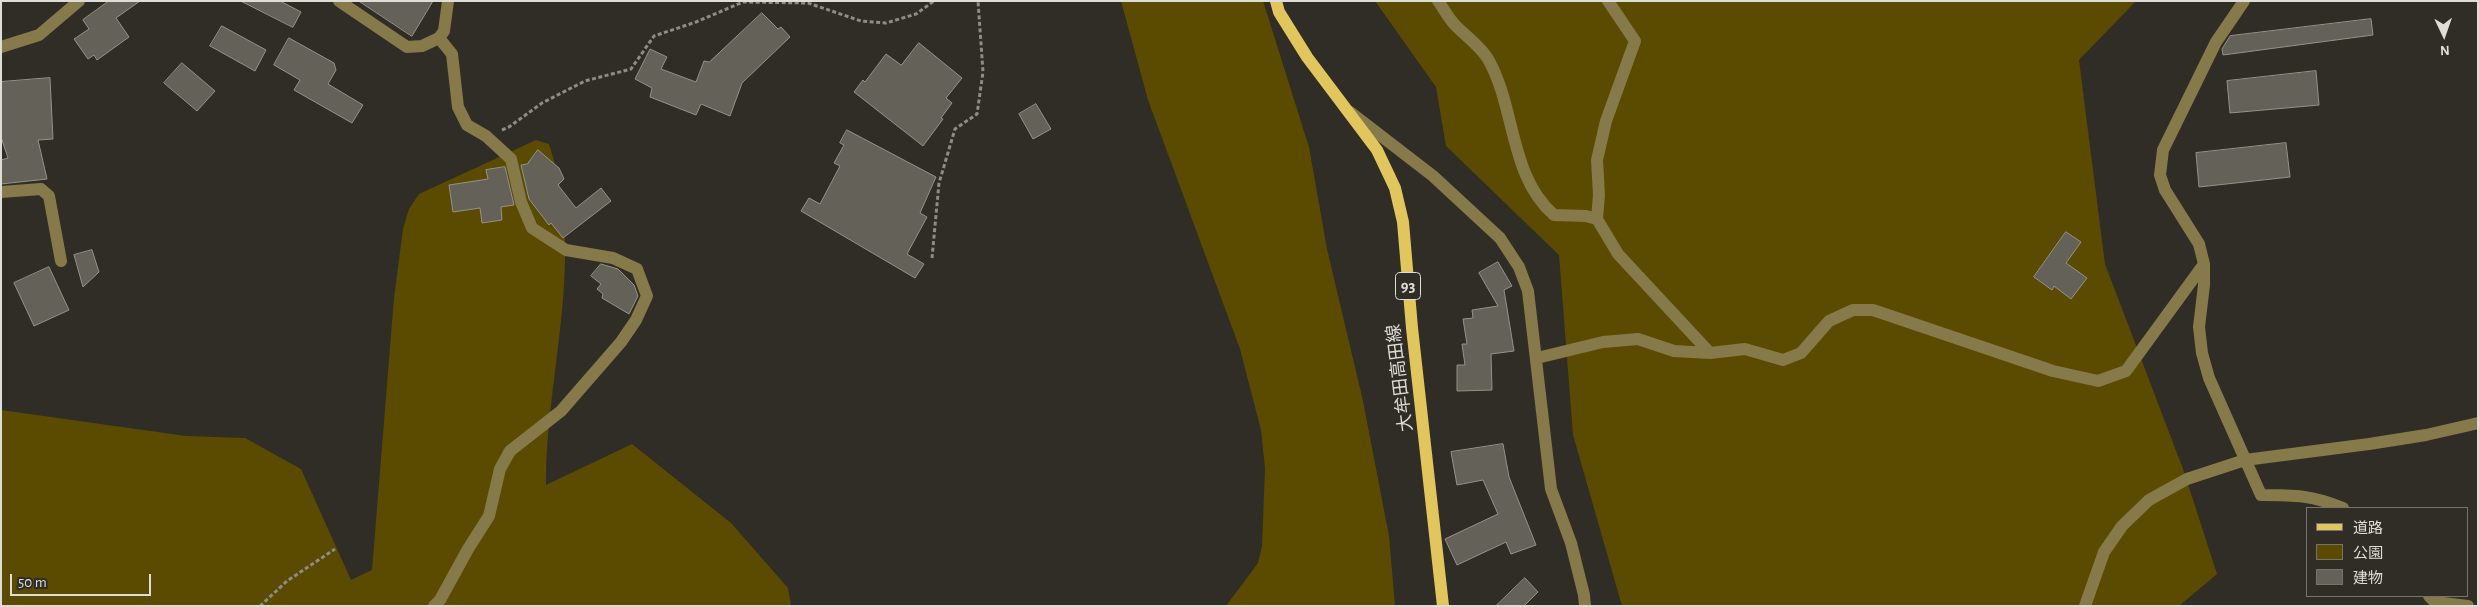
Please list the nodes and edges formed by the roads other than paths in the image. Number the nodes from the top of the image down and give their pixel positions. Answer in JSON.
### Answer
{"nodes":[{"id":1,"x":79,"y":1,"type":"edge"},
{"id":2,"x":339,"y":1,"type":"edge"},
{"id":3,"x":448,"y":1,"type":"edge"},
{"id":4,"x":1276,"y":1,"type":"edge"},
{"id":5,"x":1438,"y":1,"type":"edge"},
{"id":6,"x":1608,"y":1,"type":"edge"},
{"id":7,"x":2244,"y":1,"type":"edge"},
{"id":8,"x":439,"y":38,"type":"junction"},
{"id":9,"x":1,"y":47,"type":"edge"},
{"id":10,"x":1348,"y":110,"type":"junction"},
{"id":11,"x":1,"y":192,"type":"edge"},
{"id":12,"x":1596,"y":218,"type":"junction"},
{"id":13,"x":61,"y":261,"type":"dead end"},
{"id":14,"x":2204,"y":264,"type":"junction"},
{"id":15,"x":1710,"y":352,"type":"junction"},
{"id":16,"x":1536,"y":358,"type":"junction"},
{"id":17,"x":2478,"y":423,"type":"edge"},
{"id":18,"x":2245,"y":460,"type":"junction"},
{"id":19,"x":2341,"y":507,"type":"edge"},
{"id":20,"x":2430,"y":597,"type":"edge"},
{"id":21,"x":434,"y":606,"type":"edge"},
{"id":22,"x":1443,"y":606,"type":"edge"},
{"id":23,"x":1585,"y":606,"type":"edge"},
{"id":24,"x":2085,"y":606,"type":"edge"},
{"id":25,"x":2468,"y":606,"type":"edge"}],
"edges":[{"from":1,"to":9,"type":"street"},
{"from":2,"to":8,"type":"street"},
{"from":3,"to":8,"type":"street"},
{"from":4,"to":10,"type":"main road","name":"大牟田高田線","number":"93"},
{"from":5,"to":12,"type":"street"},
{"from":6,"to":12,"type":"street"},
{"from":7,"to":14,"type":"street"},
{"from":8,"to":21,"type":"street"},
{"from":10,"to":16,"type":"street"},
{"from":10,"to":22,"type":"main road","name":"大牟田高田線","number":"93"},
{"from":11,"to":13,"type":"street"},
{"from":12,"to":15,"type":"street"},
{"from":14,"to":15,"type":"street"},
{"from":14,"to":18,"type":"street"},
{"from":15,"to":16,"type":"street"},
{"from":16,"to":23,"type":"street"},
{"from":17,"to":18,"type":"street"},
{"from":18,"to":19,"type":"street"},
{"from":18,"to":24,"type":"street"},
{"from":20,"to":25,"type":"street"}]}
